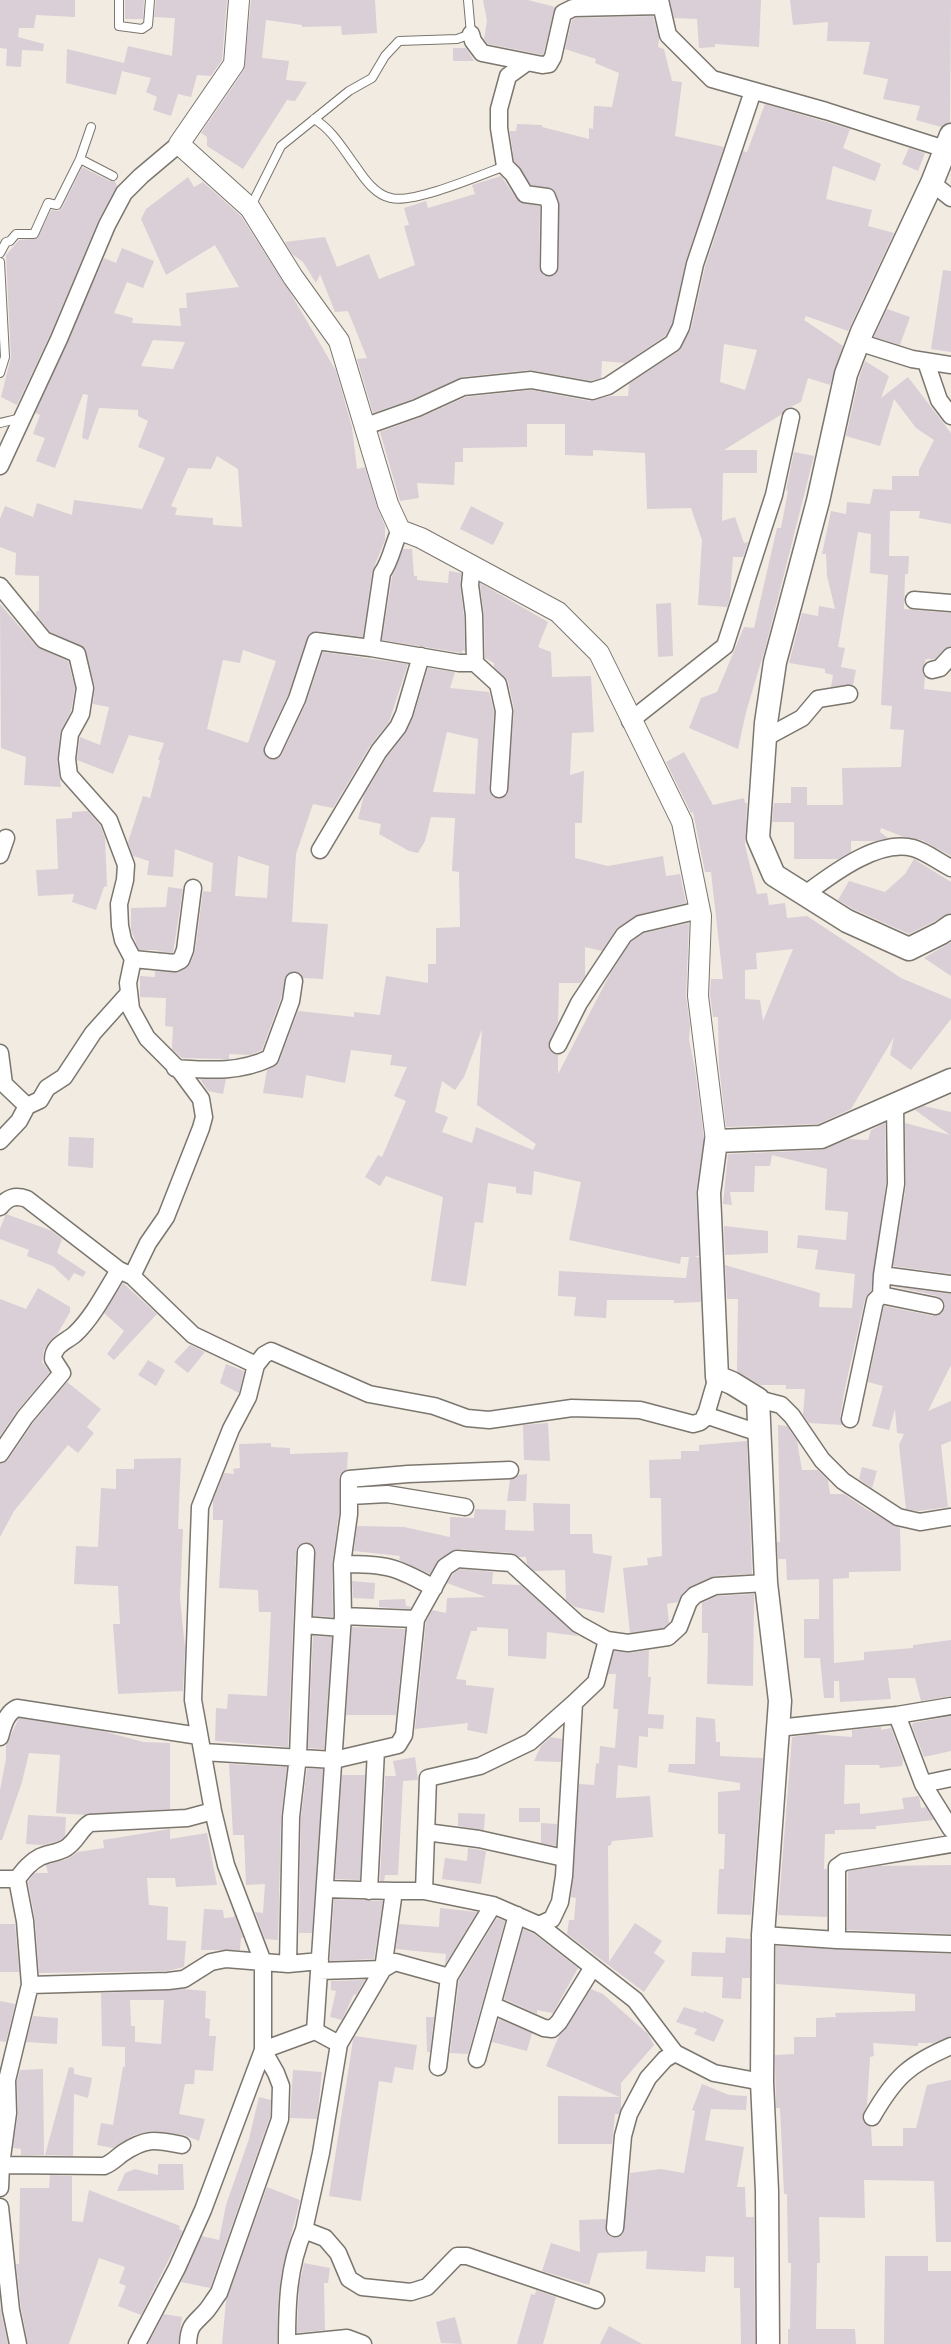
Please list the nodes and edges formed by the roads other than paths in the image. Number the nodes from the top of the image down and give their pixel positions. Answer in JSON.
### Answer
{"nodes":[{"id":1,"x":119,"y":0,"type":"edge"},
{"id":2,"x":150,"y":0,"type":"edge"},
{"id":3,"x":239,"y":0,"type":"edge"},
{"id":4,"x":468,"y":0,"type":"edge"},
{"id":5,"x":661,"y":3,"type":"edge"},
{"id":6,"x":471,"y":34,"type":"junction"},
{"id":7,"x":526,"y":63,"type":"junction"},
{"id":8,"x":753,"y":92,"type":"junction"},
{"id":9,"x":314,"y":119,"type":"junction"},
{"id":10,"x":91,"y":127,"type":"dead end"},
{"id":11,"x":948,"y":142,"type":"edge"},
{"id":12,"x":179,"y":144,"type":"junction"},
{"id":13,"x":80,"y":159,"type":"junction"},
{"id":14,"x":505,"y":166,"type":"junction"},
{"id":15,"x":113,"y":176,"type":"dead end"},
{"id":16,"x":932,"y":183,"type":"junction"},
{"id":17,"x":951,"y":198,"type":"edge"},
{"id":18,"x":250,"y":208,"type":"junction"},
{"id":19,"x":0,"y":254,"type":"edge"},
{"id":20,"x":0,"y":262,"type":"edge"},
{"id":21,"x":549,"y":267,"type":"dead end"},
{"id":22,"x":858,"y":342,"type":"junction"},
{"id":23,"x":926,"y":362,"type":"junction"},
{"id":24,"x":951,"y":365,"type":"edge"},
{"id":25,"x":0,"y":373,"type":"edge"},
{"id":26,"x":951,"y":416,"type":"edge"},
{"id":27,"x":791,"y":417,"type":"dead end"},
{"id":28,"x":23,"y":418,"type":"junction"},
{"id":29,"x":0,"y":423,"type":"edge"},
{"id":30,"x":366,"y":426,"type":"junction"},
{"id":31,"x":0,"y":466,"type":"edge"},
{"id":32,"x":400,"y":530,"type":"junction"},
{"id":33,"x":472,"y":565,"type":"junction"},
{"id":34,"x":0,"y":586,"type":"edge"},
{"id":35,"x":914,"y":600,"type":"dead end"},
{"id":36,"x":951,"y":603,"type":"edge"},
{"id":37,"x":371,"y":648,"type":"junction"},
{"id":38,"x":421,"y":656,"type":"junction"},
{"id":39,"x":951,"y":656,"type":"edge"},
{"id":40,"x":475,"y":663,"type":"junction"},
{"id":41,"x":932,"y":670,"type":"dead end"},
{"id":42,"x":849,"y":694,"type":"dead end"},
{"id":43,"x":630,"y":721,"type":"junction"},
{"id":44,"x":765,"y":738,"type":"junction"},
{"id":45,"x":273,"y":750,"type":"dead end"},
{"id":46,"x":499,"y":789,"type":"dead end"},
{"id":47,"x":6,"y":838,"type":"dead end"},
{"id":48,"x":320,"y":850,"type":"dead end"},
{"id":49,"x":0,"y":855,"type":"edge"},
{"id":50,"x":951,"y":868,"type":"edge"},
{"id":51,"x":193,"y":888,"type":"dead end"},
{"id":52,"x":804,"y":895,"type":"junction"},
{"id":53,"x":700,"y":910,"type":"junction"},
{"id":54,"x":951,"y":926,"type":"edge"},
{"id":55,"x":133,"y":960,"type":"junction"},
{"id":56,"x":294,"y":981,"type":"dead end"},
{"id":57,"x":128,"y":994,"type":"junction"},
{"id":58,"x":558,"y":1045,"type":"dead end"},
{"id":59,"x":0,"y":1053,"type":"edge"},
{"id":60,"x":175,"y":1068,"type":"junction"},
{"id":61,"x":951,"y":1080,"type":"edge"},
{"id":62,"x":895,"y":1104,"type":"junction"},
{"id":63,"x":27,"y":1106,"type":"junction"},
{"id":64,"x":0,"y":1141,"type":"edge"},
{"id":65,"x":716,"y":1141,"type":"junction"},
{"id":66,"x":0,"y":1207,"type":"edge"},
{"id":67,"x":125,"y":1273,"type":"junction"},
{"id":68,"x":882,"y":1275,"type":"junction"},
{"id":69,"x":951,"y":1284,"type":"edge"},
{"id":70,"x":881,"y":1295,"type":"junction"},
{"id":71,"x":935,"y":1306,"type":"dead end"},
{"id":72,"x":256,"y":1365,"type":"junction"},
{"id":73,"x":717,"y":1377,"type":"junction"},
{"id":74,"x":758,"y":1399,"type":"junction"},
{"id":75,"x":705,"y":1415,"type":"junction"},
{"id":76,"x":850,"y":1419,"type":"dead end"},
{"id":77,"x":759,"y":1433,"type":"junction"},
{"id":78,"x":0,"y":1454,"type":"edge"},
{"id":79,"x":510,"y":1470,"type":"dead end"},
{"id":80,"x":350,"y":1496,"type":"junction"},
{"id":81,"x":465,"y":1507,"type":"dead end"},
{"id":82,"x":951,"y":1518,"type":"edge"},
{"id":83,"x":306,"y":1552,"type":"dead end"},
{"id":84,"x":342,"y":1564,"type":"junction"},
{"id":85,"x":766,"y":1583,"type":"junction"},
{"id":86,"x":434,"y":1588,"type":"junction"},
{"id":87,"x":416,"y":1619,"type":"junction"},
{"id":88,"x":342,"y":1622,"type":"junction"},
{"id":89,"x":303,"y":1626,"type":"junction"},
{"id":90,"x":607,"y":1640,"type":"junction"},
{"id":91,"x":574,"y":1703,"type":"junction"},
{"id":92,"x":951,"y":1706,"type":"edge"},
{"id":93,"x":897,"y":1715,"type":"junction"},
{"id":94,"x":778,"y":1728,"type":"junction"},
{"id":95,"x":0,"y":1737,"type":"edge"},
{"id":96,"x":201,"y":1744,"type":"junction"},
{"id":97,"x":376,"y":1750,"type":"junction"},
{"id":98,"x":298,"y":1756,"type":"junction"},
{"id":99,"x":334,"y":1760,"type":"junction"},
{"id":100,"x":951,"y":1778,"type":"edge"},
{"id":101,"x":923,"y":1784,"type":"junction"},
{"id":102,"x":213,"y":1811,"type":"junction"},
{"id":103,"x":951,"y":1829,"type":"edge"},
{"id":104,"x":426,"y":1832,"type":"junction"},
{"id":105,"x":951,"y":1844,"type":"edge"},
{"id":106,"x":564,"y":1858,"type":"junction"},
{"id":107,"x":17,"y":1878,"type":"junction"},
{"id":108,"x":0,"y":1879,"type":"edge"},
{"id":109,"x":325,"y":1889,"type":"junction"},
{"id":110,"x":369,"y":1891,"type":"junction"},
{"id":111,"x":394,"y":1891,"type":"junction"},
{"id":112,"x":424,"y":1891,"type":"junction"},
{"id":113,"x":493,"y":1905,"type":"junction"},
{"id":114,"x":517,"y":1915,"type":"junction"},
{"id":115,"x":540,"y":1924,"type":"junction"},
{"id":116,"x":763,"y":1935,"type":"junction"},
{"id":117,"x":837,"y":1940,"type":"junction"},
{"id":118,"x":951,"y":1944,"type":"edge"},
{"id":119,"x":263,"y":1962,"type":"junction"},
{"id":120,"x":288,"y":1964,"type":"junction"},
{"id":121,"x":320,"y":1966,"type":"junction"},
{"id":122,"x":593,"y":1967,"type":"junction"},
{"id":123,"x":382,"y":1969,"type":"junction"},
{"id":124,"x":449,"y":1977,"type":"junction"},
{"id":125,"x":30,"y":1985,"type":"junction"},
{"id":126,"x":492,"y":2005,"type":"junction"},
{"id":127,"x":315,"y":2031,"type":"junction"},
{"id":128,"x":339,"y":2044,"type":"junction"},
{"id":129,"x":951,"y":2046,"type":"edge"},
{"id":130,"x":264,"y":2050,"type":"junction"},
{"id":131,"x":674,"y":2053,"type":"junction"},
{"id":132,"x":477,"y":2059,"type":"dead end"},
{"id":133,"x":438,"y":2067,"type":"dead end"},
{"id":134,"x":4,"y":2080,"type":"edge"},
{"id":135,"x":762,"y":2082,"type":"junction"},
{"id":136,"x":872,"y":2117,"type":"dead end"},
{"id":137,"x":182,"y":2145,"type":"dead end"},
{"id":138,"x":1,"y":2165,"type":"edge"},
{"id":139,"x":0,"y":2188,"type":"edge"},
{"id":140,"x":0,"y":2207,"type":"edge"},
{"id":141,"x":614,"y":2228,"type":"dead end"},
{"id":142,"x":304,"y":2230,"type":"junction"},
{"id":143,"x":596,"y":2300,"type":"dead end"},
{"id":144,"x":11,"y":2338,"type":"edge"},
{"id":145,"x":347,"y":2341,"type":"edge"},
{"id":146,"x":137,"y":2344,"type":"edge"},
{"id":147,"x":188,"y":2344,"type":"edge"},
{"id":148,"x":287,"y":2344,"type":"edge"},
{"id":149,"x":363,"y":2344,"type":"edge"},
{"id":150,"x":768,"y":2344,"type":"edge"}],
"edges":[{"from":1,"to":2,"type":"lane"},
{"from":3,"to":12,"type":"street"},
{"from":4,"to":6,"type":"lane"},
{"from":5,"to":7,"type":"street"},
{"from":5,"to":8,"type":"street"},
{"from":6,"to":7,"type":"street"},
{"from":6,"to":9,"type":"lane"},
{"from":7,"to":14,"type":"street"},
{"from":8,"to":11,"type":"street"},
{"from":8,"to":30,"type":"street"},
{"from":9,"to":14,"type":"lane"},
{"from":9,"to":18,"type":"lane"},
{"from":10,"to":13,"type":"lane"},
{"from":11,"to":16,"type":"main road"},
{"from":12,"to":18,"type":"street"},
{"from":12,"to":28,"type":"street"},
{"from":13,"to":15,"type":"lane"},
{"from":13,"to":19,"type":"lane"},
{"from":14,"to":21,"type":"street"},
{"from":16,"to":17,"type":"street"},
{"from":16,"to":22,"type":"main road"},
{"from":18,"to":30,"type":"street"},
{"from":20,"to":25,"type":"lane"},
{"from":22,"to":23,"type":"street"},
{"from":22,"to":44,"type":"main road"},
{"from":23,"to":24,"type":"street"},
{"from":23,"to":26,"type":"street"},
{"from":27,"to":43,"type":"street"},
{"from":28,"to":29,"type":"lane"},
{"from":28,"to":31,"type":"street"},
{"from":30,"to":32,"type":"street"},
{"from":32,"to":33,"type":"street"},
{"from":32,"to":37,"type":"street"},
{"from":33,"to":40,"type":"street"},
{"from":33,"to":43,"type":"street"},
{"from":34,"to":55,"type":"street"},
{"from":35,"to":36,"type":"street"},
{"from":37,"to":38,"type":"street"},
{"from":37,"to":45,"type":"street"},
{"from":38,"to":40,"type":"street"},
{"from":38,"to":48,"type":"street"},
{"from":39,"to":41,"type":"street"},
{"from":40,"to":46,"type":"street"},
{"from":42,"to":44,"type":"street"},
{"from":43,"to":53,"type":"street"},
{"from":44,"to":52,"type":"main road"},
{"from":47,"to":49,"type":"street"},
{"from":50,"to":52,"type":"street"},
{"from":51,"to":55,"type":"street"},
{"from":52,"to":54,"type":"main road"},
{"from":53,"to":58,"type":"street"},
{"from":53,"to":65,"type":"street"},
{"from":55,"to":57,"type":"street"},
{"from":56,"to":60,"type":"street"},
{"from":57,"to":60,"type":"street"},
{"from":57,"to":63,"type":"street"},
{"from":59,"to":63,"type":"street"},
{"from":60,"to":67,"type":"street"},
{"from":61,"to":62,"type":"main road"},
{"from":62,"to":65,"type":"main road"},
{"from":62,"to":68,"type":"street"},
{"from":63,"to":64,"type":"street"},
{"from":65,"to":73,"type":"main road"},
{"from":66,"to":67,"type":"street"},
{"from":67,"to":72,"type":"street"},
{"from":67,"to":78,"type":"street"},
{"from":68,"to":69,"type":"street"},
{"from":68,"to":70,"type":"street"},
{"from":70,"to":71,"type":"street"},
{"from":70,"to":76,"type":"street"},
{"from":72,"to":75,"type":"street"},
{"from":72,"to":96,"type":"street"},
{"from":73,"to":74,"type":"main road"},
{"from":73,"to":75,"type":"street"},
{"from":74,"to":77,"type":"main road"},
{"from":74,"to":82,"type":"street"},
{"from":75,"to":77,"type":"street"},
{"from":77,"to":85,"type":"main road"},
{"from":79,"to":80,"type":"street"},
{"from":80,"to":81,"type":"street"},
{"from":80,"to":84,"type":"street"},
{"from":83,"to":89,"type":"street"},
{"from":84,"to":86,"type":"street"},
{"from":84,"to":88,"type":"street"},
{"from":85,"to":90,"type":"street"},
{"from":85,"to":94,"type":"main road"},
{"from":86,"to":87,"type":"street"},
{"from":86,"to":90,"type":"street"},
{"from":87,"to":88,"type":"street"},
{"from":87,"to":97,"type":"street"},
{"from":88,"to":89,"type":"street"},
{"from":88,"to":99,"type":"street"},
{"from":89,"to":98,"type":"street"},
{"from":90,"to":91,"type":"street"},
{"from":91,"to":104,"type":"street"},
{"from":91,"to":106,"type":"street"},
{"from":92,"to":93,"type":"street"},
{"from":93,"to":94,"type":"street"},
{"from":93,"to":101,"type":"street"},
{"from":94,"to":116,"type":"main road"},
{"from":95,"to":96,"type":"street"},
{"from":96,"to":98,"type":"street"},
{"from":96,"to":102,"type":"street"},
{"from":97,"to":99,"type":"street"},
{"from":97,"to":110,"type":"street"},
{"from":98,"to":99,"type":"street"},
{"from":98,"to":120,"type":"street"},
{"from":99,"to":109,"type":"street"},
{"from":100,"to":101,"type":"street"},
{"from":101,"to":103,"type":"street"},
{"from":102,"to":107,"type":"street"},
{"from":102,"to":119,"type":"street"},
{"from":104,"to":106,"type":"street"},
{"from":104,"to":112,"type":"street"},
{"from":105,"to":117,"type":"street"},
{"from":106,"to":115,"type":"street"},
{"from":107,"to":108,"type":"street"},
{"from":107,"to":125,"type":"street"},
{"from":109,"to":110,"type":"street"},
{"from":109,"to":121,"type":"street"},
{"from":110,"to":111,"type":"street"},
{"from":111,"to":112,"type":"street"},
{"from":111,"to":123,"type":"street"},
{"from":112,"to":113,"type":"street"},
{"from":113,"to":114,"type":"street"},
{"from":113,"to":124,"type":"street"},
{"from":114,"to":115,"type":"street"},
{"from":114,"to":126,"type":"street"},
{"from":115,"to":122,"type":"street"},
{"from":116,"to":117,"type":"street"},
{"from":116,"to":135,"type":"main road"},
{"from":117,"to":118,"type":"street"},
{"from":119,"to":120,"type":"street"},
{"from":119,"to":125,"type":"street"},
{"from":119,"to":130,"type":"street"},
{"from":120,"to":121,"type":"street"},
{"from":121,"to":123,"type":"street"},
{"from":121,"to":127,"type":"street"},
{"from":122,"to":126,"type":"street"},
{"from":122,"to":131,"type":"street"},
{"from":123,"to":124,"type":"street"},
{"from":123,"to":128,"type":"street"},
{"from":124,"to":133,"type":"street"},
{"from":125,"to":134,"type":"street"},
{"from":126,"to":132,"type":"street"},
{"from":127,"to":128,"type":"street"},
{"from":127,"to":130,"type":"street"},
{"from":128,"to":142,"type":"street"},
{"from":129,"to":136,"type":"street"},
{"from":130,"to":146,"type":"street"},
{"from":130,"to":147,"type":"street"},
{"from":131,"to":135,"type":"street"},
{"from":131,"to":141,"type":"street"},
{"from":134,"to":138,"type":"street"},
{"from":135,"to":150,"type":"main road"},
{"from":137,"to":138,"type":"street"},
{"from":138,"to":139,"type":"street"},
{"from":140,"to":144,"type":"street"},
{"from":142,"to":143,"type":"street"},
{"from":142,"to":148,"type":"street"},
{"from":145,"to":148,"type":"street"},
{"from":145,"to":149,"type":"street"}]}
